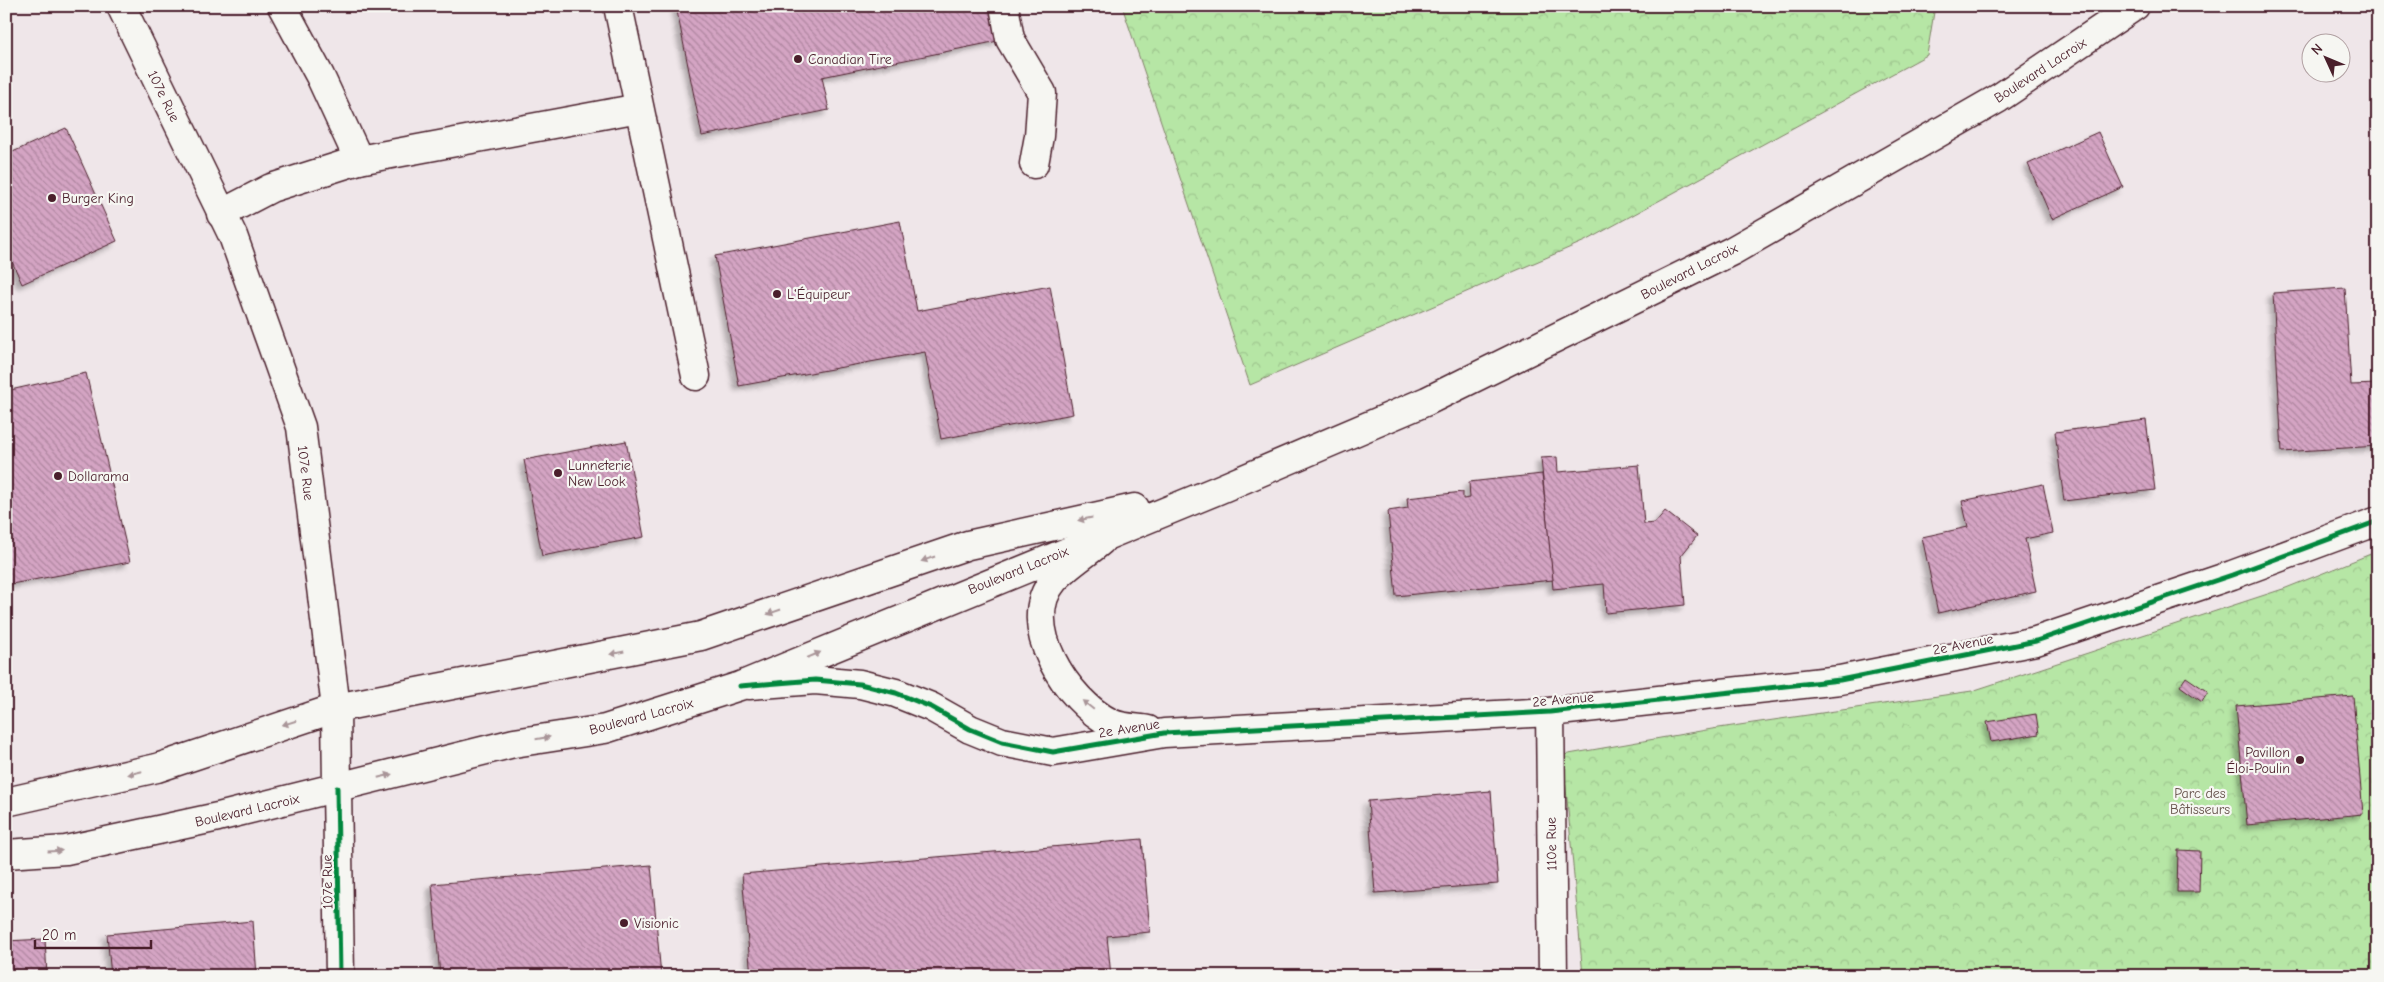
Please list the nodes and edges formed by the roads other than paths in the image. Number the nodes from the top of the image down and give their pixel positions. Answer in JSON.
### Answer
{"nodes":[{"id":1,"x":121,"y":6,"type":"edge"},
{"id":2,"x":282,"y":6,"type":"edge"},
{"id":3,"x":618,"y":6,"type":"edge"},
{"id":4,"x":1004,"y":6,"type":"edge"},
{"id":5,"x":2135,"y":6,"type":"edge"},
{"id":6,"x":639,"y":108,"type":"junction"},
{"id":7,"x":359,"y":160,"type":"junction"},
{"id":8,"x":1034,"y":164,"type":"dead end"},
{"id":9,"x":221,"y":214,"type":"junction"},
{"id":10,"x":696,"y":376,"type":"dead end"},
{"id":11,"x":1218,"y":490,"type":"junction"},
{"id":12,"x":2378,"y":521,"type":"edge"},
{"id":13,"x":1112,"y":532,"type":"junction"},
{"id":14,"x":740,"y":686,"type":"junction"},
{"id":15,"x":336,"y":708,"type":"junction"},
{"id":16,"x":1550,"y":712,"type":"junction"},
{"id":17,"x":1164,"y":734,"type":"junction"},
{"id":18,"x":337,"y":788,"type":"junction"},
{"id":19,"x":6,"y":802,"type":"edge"},
{"id":20,"x":6,"y":854,"type":"edge"},
{"id":21,"x":340,"y":976,"type":"edge"},
{"id":22,"x":1553,"y":976,"type":"edge"}],
"edges":[{"from":1,"to":9,"type":"main road","name":"107e Rue"},
{"from":2,"to":7,"type":"main road"},
{"from":3,"to":6,"type":"main road"},
{"from":4,"to":8,"type":"main road"},
{"from":5,"to":11,"type":"main road","name":"Boulevard Lacroix"},
{"from":6,"to":7,"type":"main road"},
{"from":6,"to":10,"type":"main road"},
{"from":7,"to":9,"type":"main road"},
{"from":9,"to":15,"type":"main road","name":"107e Rue"},
{"from":11,"to":13,"type":"main road","name":"Boulevard Lacroix"},
{"from":11,"to":15,"type":"main road","name":"Boulevard Lacroix","one_way":true},
{"from":12,"to":16,"type":"main road","name":"2e Avenue"},
{"from":14,"to":13,"type":"main road","name":"Boulevard Lacroix","one_way":true},
{"from":17,"to":13,"type":"main road","name":"2e Avenue","one_way":true},
{"from":14,"to":17,"type":"main road","name":"2e Avenue"},
{"from":18,"to":14,"type":"main road","name":"Boulevard Lacroix","one_way":true},
{"from":15,"to":18,"type":"main road","name":"107e Rue"},
{"from":15,"to":19,"type":"main road","name":"Boulevard Lacroix","one_way":true},
{"from":16,"to":17,"type":"main road","name":"2e Avenue"},
{"from":16,"to":22,"type":"main road","name":"110e Rue"},
{"from":20,"to":18,"type":"main road","name":"Boulevard Lacroix","one_way":true},
{"from":18,"to":21,"type":"main road","name":"107e Rue"}]}
